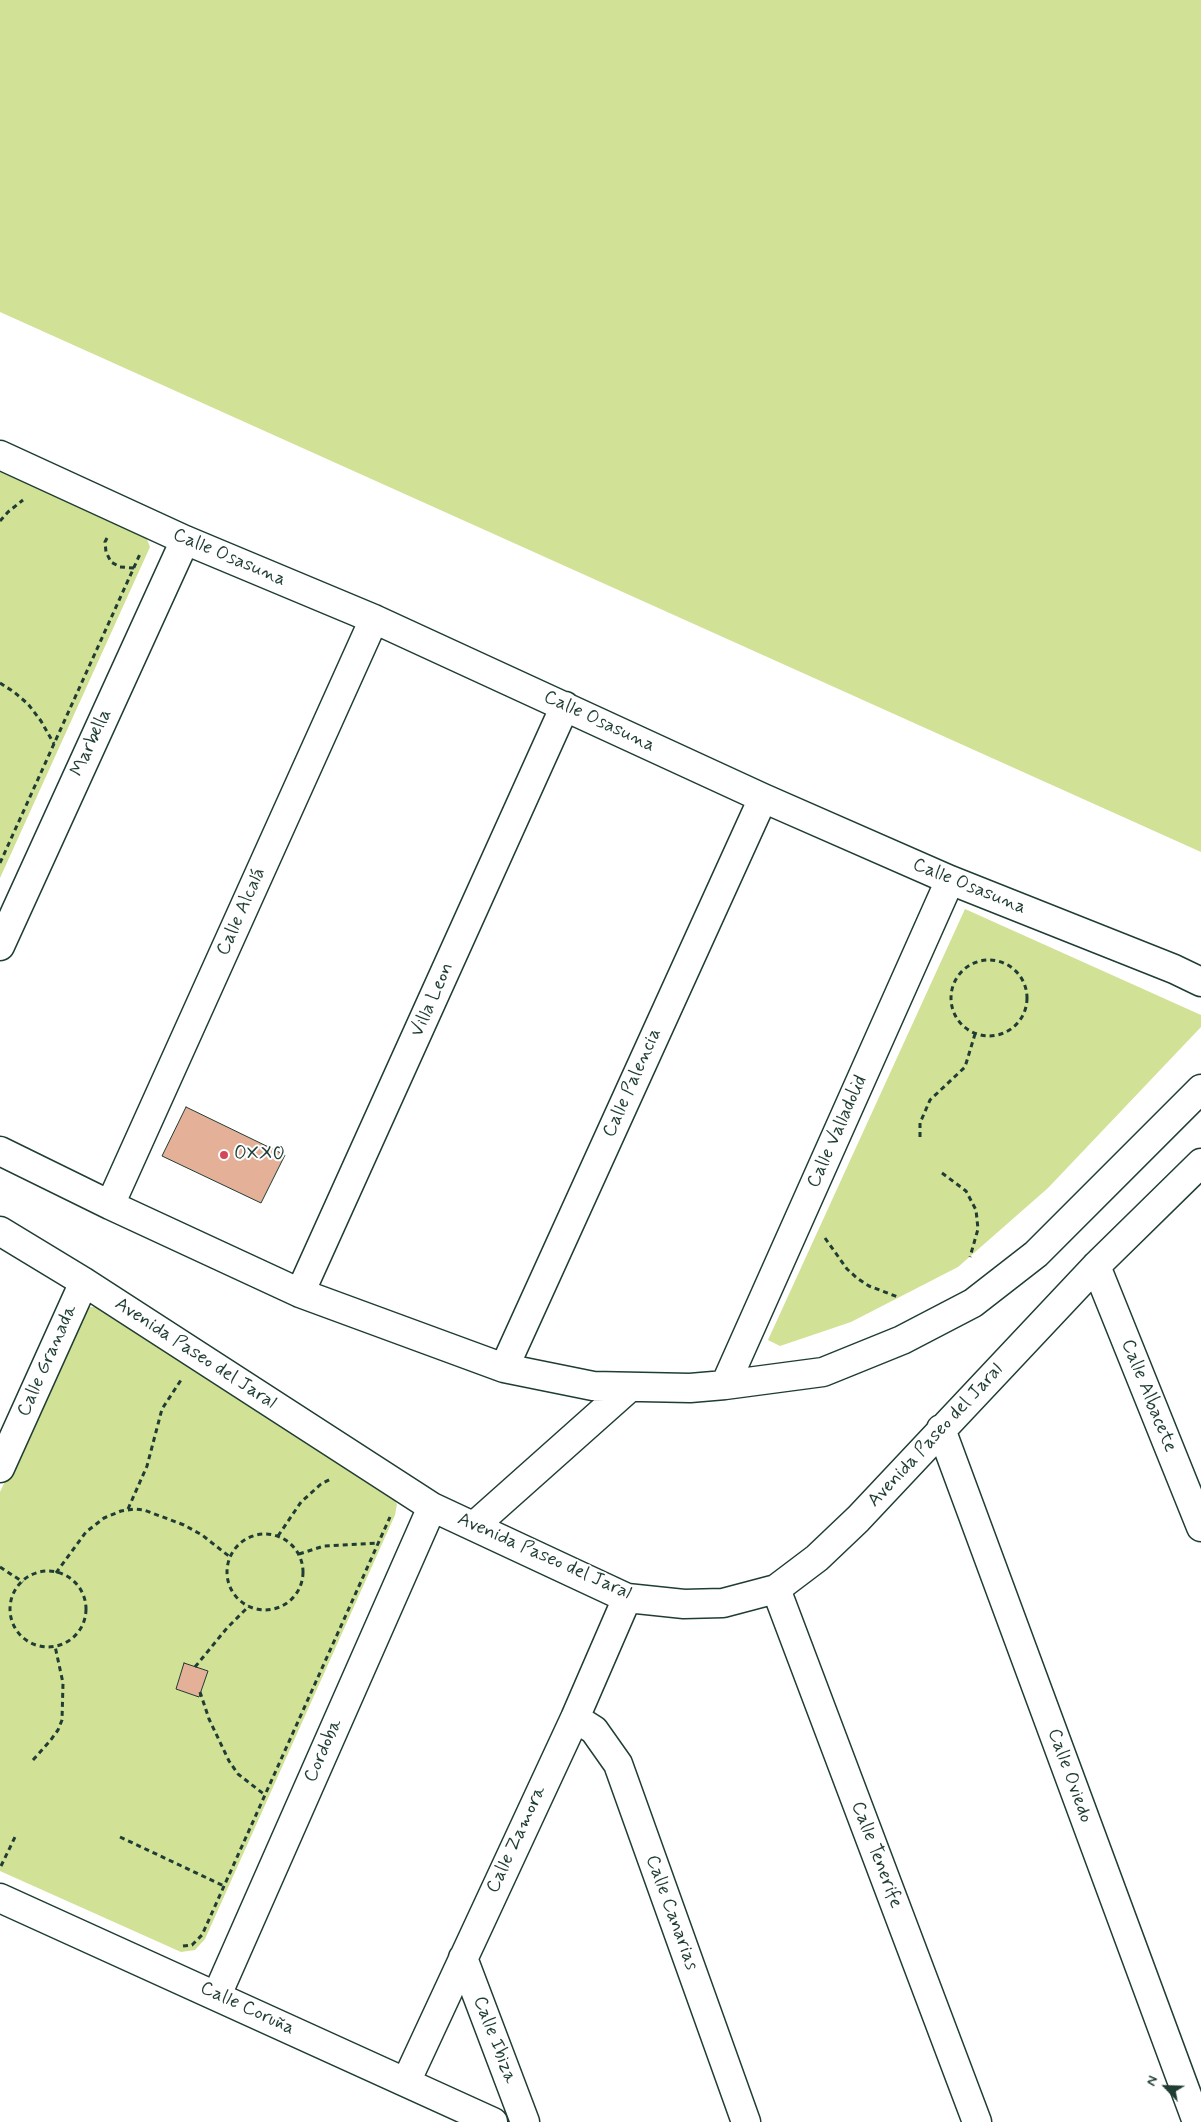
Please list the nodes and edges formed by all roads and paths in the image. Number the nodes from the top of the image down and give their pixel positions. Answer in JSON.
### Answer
{"nodes":[{"id":1,"x":0,"y":455,"type":"edge"},
{"id":2,"x":30,"y":496,"type":"dead end"},
{"id":3,"x":0,"y":522,"type":"edge"},
{"id":4,"x":110,"y":531,"type":"dead end"},
{"id":5,"x":185,"y":540,"type":"junction"},
{"id":6,"x":142,"y":550,"type":"dead end"},
{"id":7,"x":134,"y":568,"type":"junction"},
{"id":8,"x":374,"y":619,"type":"junction"},
{"id":9,"x":0,"y":683,"type":"edge"},
{"id":10,"x":565,"y":706,"type":"junction"},
{"id":11,"x":54,"y":745,"type":"junction"},
{"id":12,"x":763,"y":798,"type":"junction"},
{"id":13,"x":0,"y":863,"type":"edge"},
{"id":14,"x":950,"y":880,"type":"junction"},
{"id":15,"x":0,"y":946,"type":"edge"},
{"id":16,"x":1201,"y":982,"type":"edge"},
{"id":17,"x":975,"y":1034,"type":"junction"},
{"id":18,"x":1201,"y":1089,"type":"edge"},
{"id":19,"x":920,"y":1136,"type":"dead end"},
{"id":20,"x":0,"y":1151,"type":"edge"},
{"id":21,"x":1201,"y":1163,"type":"edge"},
{"id":22,"x":942,"y":1172,"type":"dead end"},
{"id":23,"x":110,"y":1205,"type":"junction"},
{"id":24,"x":0,"y":1231,"type":"edge"},
{"id":25,"x":824,"y":1236,"type":"dead end"},
{"id":26,"x":970,"y":1257,"type":"dead end"},
{"id":27,"x":1096,"y":1266,"type":"junction"},
{"id":28,"x":84,"y":1282,"type":"junction"},
{"id":29,"x":300,"y":1293,"type":"junction"},
{"id":30,"x":898,"y":1297,"type":"dead end"},
{"id":31,"x":504,"y":1368,"type":"junction"},
{"id":32,"x":183,"y":1376,"type":"dead end"},
{"id":33,"x":725,"y":1385,"type":"junction"},
{"id":34,"x":630,"y":1387,"type":"junction"},
{"id":35,"x":941,"y":1429,"type":"junction"},
{"id":36,"x":0,"y":1468,"type":"edge"},
{"id":37,"x":337,"y":1475,"type":"dead end"},
{"id":38,"x":432,"y":1507,"type":"junction"},
{"id":39,"x":128,"y":1510,"type":"junction"},
{"id":40,"x":391,"y":1514,"type":"dead end"},
{"id":41,"x":474,"y":1526,"type":"junction"},
{"id":42,"x":1201,"y":1527,"type":"edge"},
{"id":43,"x":278,"y":1536,"type":"junction"},
{"id":44,"x":377,"y":1543,"type":"junction"},
{"id":45,"x":299,"y":1554,"type":"junction"},
{"id":46,"x":230,"y":1557,"type":"junction"},
{"id":47,"x":0,"y":1567,"type":"edge"},
{"id":48,"x":56,"y":1572,"type":"junction"},
{"id":49,"x":23,"y":1582,"type":"junction"},
{"id":50,"x":776,"y":1589,"type":"junction"},
{"id":51,"x":628,"y":1598,"type":"junction"},
{"id":52,"x":249,"y":1606,"type":"junction"},
{"id":53,"x":54,"y":1646,"type":"junction"},
{"id":54,"x":195,"y":1667,"type":"dead end"},
{"id":55,"x":200,"y":1692,"type":"dead end"},
{"id":56,"x":575,"y":1718,"type":"junction"},
{"id":57,"x":33,"y":1760,"type":"dead end"},
{"id":58,"x":265,"y":1795,"type":"junction"},
{"id":59,"x":16,"y":1835,"type":"dead end"},
{"id":60,"x":120,"y":1837,"type":"dead end"},
{"id":61,"x":1,"y":1866,"type":"edge"},
{"id":62,"x":224,"y":1886,"type":"junction"},
{"id":63,"x":0,"y":1898,"type":"edge"},
{"id":64,"x":202,"y":1935,"type":"dead end"},
{"id":65,"x":462,"y":1958,"type":"junction"},
{"id":66,"x":217,"y":1995,"type":"junction"},
{"id":67,"x":406,"y":2082,"type":"junction"},
{"id":68,"x":493,"y":2122,"type":"edge"},
{"id":69,"x":525,"y":2122,"type":"edge"},
{"id":70,"x":746,"y":2122,"type":"edge"},
{"id":71,"x":977,"y":2122,"type":"edge"},
{"id":72,"x":1197,"y":2122,"type":"edge"}],
"edges":[{"from":1,"to":5,"type":"street","name":"Calle Osasuna"},
{"from":2,"to":3,"type":"path"},
{"from":4,"to":7,"type":"path"},
{"from":5,"to":8,"type":"street","name":"Calle Osasuna"},
{"from":5,"to":15,"type":"street","name":"Marbella"},
{"from":6,"to":7,"type":"path"},
{"from":7,"to":11,"type":"path"},
{"from":8,"to":10,"type":"street","name":"Calle Osasuna"},
{"from":8,"to":23,"type":"street","name":"Calle Alcalá"},
{"from":9,"to":11,"type":"path"},
{"from":10,"to":12,"type":"street","name":"Calle Osasuna"},
{"from":10,"to":29,"type":"street","name":"Villa Leon"},
{"from":11,"to":13,"type":"path"},
{"from":12,"to":14,"type":"street","name":"Calle Osasuna"},
{"from":12,"to":31,"type":"street","name":"Calle Palencia"},
{"from":14,"to":16,"type":"street","name":"Calle Osasuna"},
{"from":14,"to":33,"type":"street","name":"Calle Valladolid"},
{"from":17,"to":17,"type":"path"},
{"from":17,"to":19,"type":"path"},
{"from":18,"to":33,"type":"street"},
{"from":20,"to":23,"type":"street"},
{"from":21,"to":27,"type":"street","name":"Avenida Paseo del Jaral"},
{"from":22,"to":26,"type":"path"},
{"from":23,"to":29,"type":"street"},
{"from":24,"to":28,"type":"street","name":"Avenida Paseo del Jaral"},
{"from":25,"to":30,"type":"path"},
{"from":27,"to":35,"type":"street","name":"Avenida Paseo del Jaral"},
{"from":27,"to":42,"type":"street","name":"Calle Albacete"},
{"from":28,"to":36,"type":"street","name":"Calle Granada"},
{"from":28,"to":38,"type":"street","name":"Avenida Paseo del Jaral"},
{"from":29,"to":31,"type":"street"},
{"from":31,"to":34,"type":"street"},
{"from":32,"to":39,"type":"path"},
{"from":33,"to":34,"type":"street"},
{"from":34,"to":41,"type":"street"},
{"from":35,"to":50,"type":"street","name":"Avenida Paseo del Jaral"},
{"from":35,"to":72,"type":"street","name":"Calle Oviedo"},
{"from":37,"to":43,"type":"path"},
{"from":38,"to":41,"type":"street","name":"Avenida Paseo del Jaral"},
{"from":38,"to":66,"type":"street","name":"Cordoba"},
{"from":39,"to":46,"type":"path"},
{"from":39,"to":48,"type":"path"},
{"from":40,"to":44,"type":"path"},
{"from":41,"to":51,"type":"street","name":"Avenida Paseo del Jaral"},
{"from":43,"to":45,"type":"path"},
{"from":43,"to":46,"type":"path"},
{"from":44,"to":45,"type":"path"},
{"from":44,"to":58,"type":"path"},
{"from":45,"to":52,"type":"path"},
{"from":46,"to":52,"type":"path"},
{"from":47,"to":49,"type":"path"},
{"from":48,"to":49,"type":"path"},
{"from":48,"to":53,"type":"path"},
{"from":49,"to":53,"type":"path"},
{"from":50,"to":51,"type":"street","name":"Avenida Paseo del Jaral"},
{"from":50,"to":71,"type":"street","name":"Calle Tenerife"},
{"from":51,"to":56,"type":"street","name":"Calle Zamora"},
{"from":52,"to":54,"type":"path"},
{"from":53,"to":57,"type":"path"},
{"from":55,"to":58,"type":"path"},
{"from":56,"to":65,"type":"street","name":"Calle Zamora"},
{"from":56,"to":70,"type":"street","name":"Calle Canarias"},
{"from":58,"to":62,"type":"path"},
{"from":59,"to":61,"type":"path"},
{"from":60,"to":62,"type":"path"},
{"from":62,"to":64,"type":"path"},
{"from":63,"to":66,"type":"street","name":"Calle Coruña"},
{"from":65,"to":67,"type":"street","name":"Calle Zamora"},
{"from":65,"to":69,"type":"street","name":"Calle Ibiza"},
{"from":66,"to":67,"type":"street","name":"Calle Coruña"},
{"from":67,"to":68,"type":"street","name":"Calle Coruña"}]}
